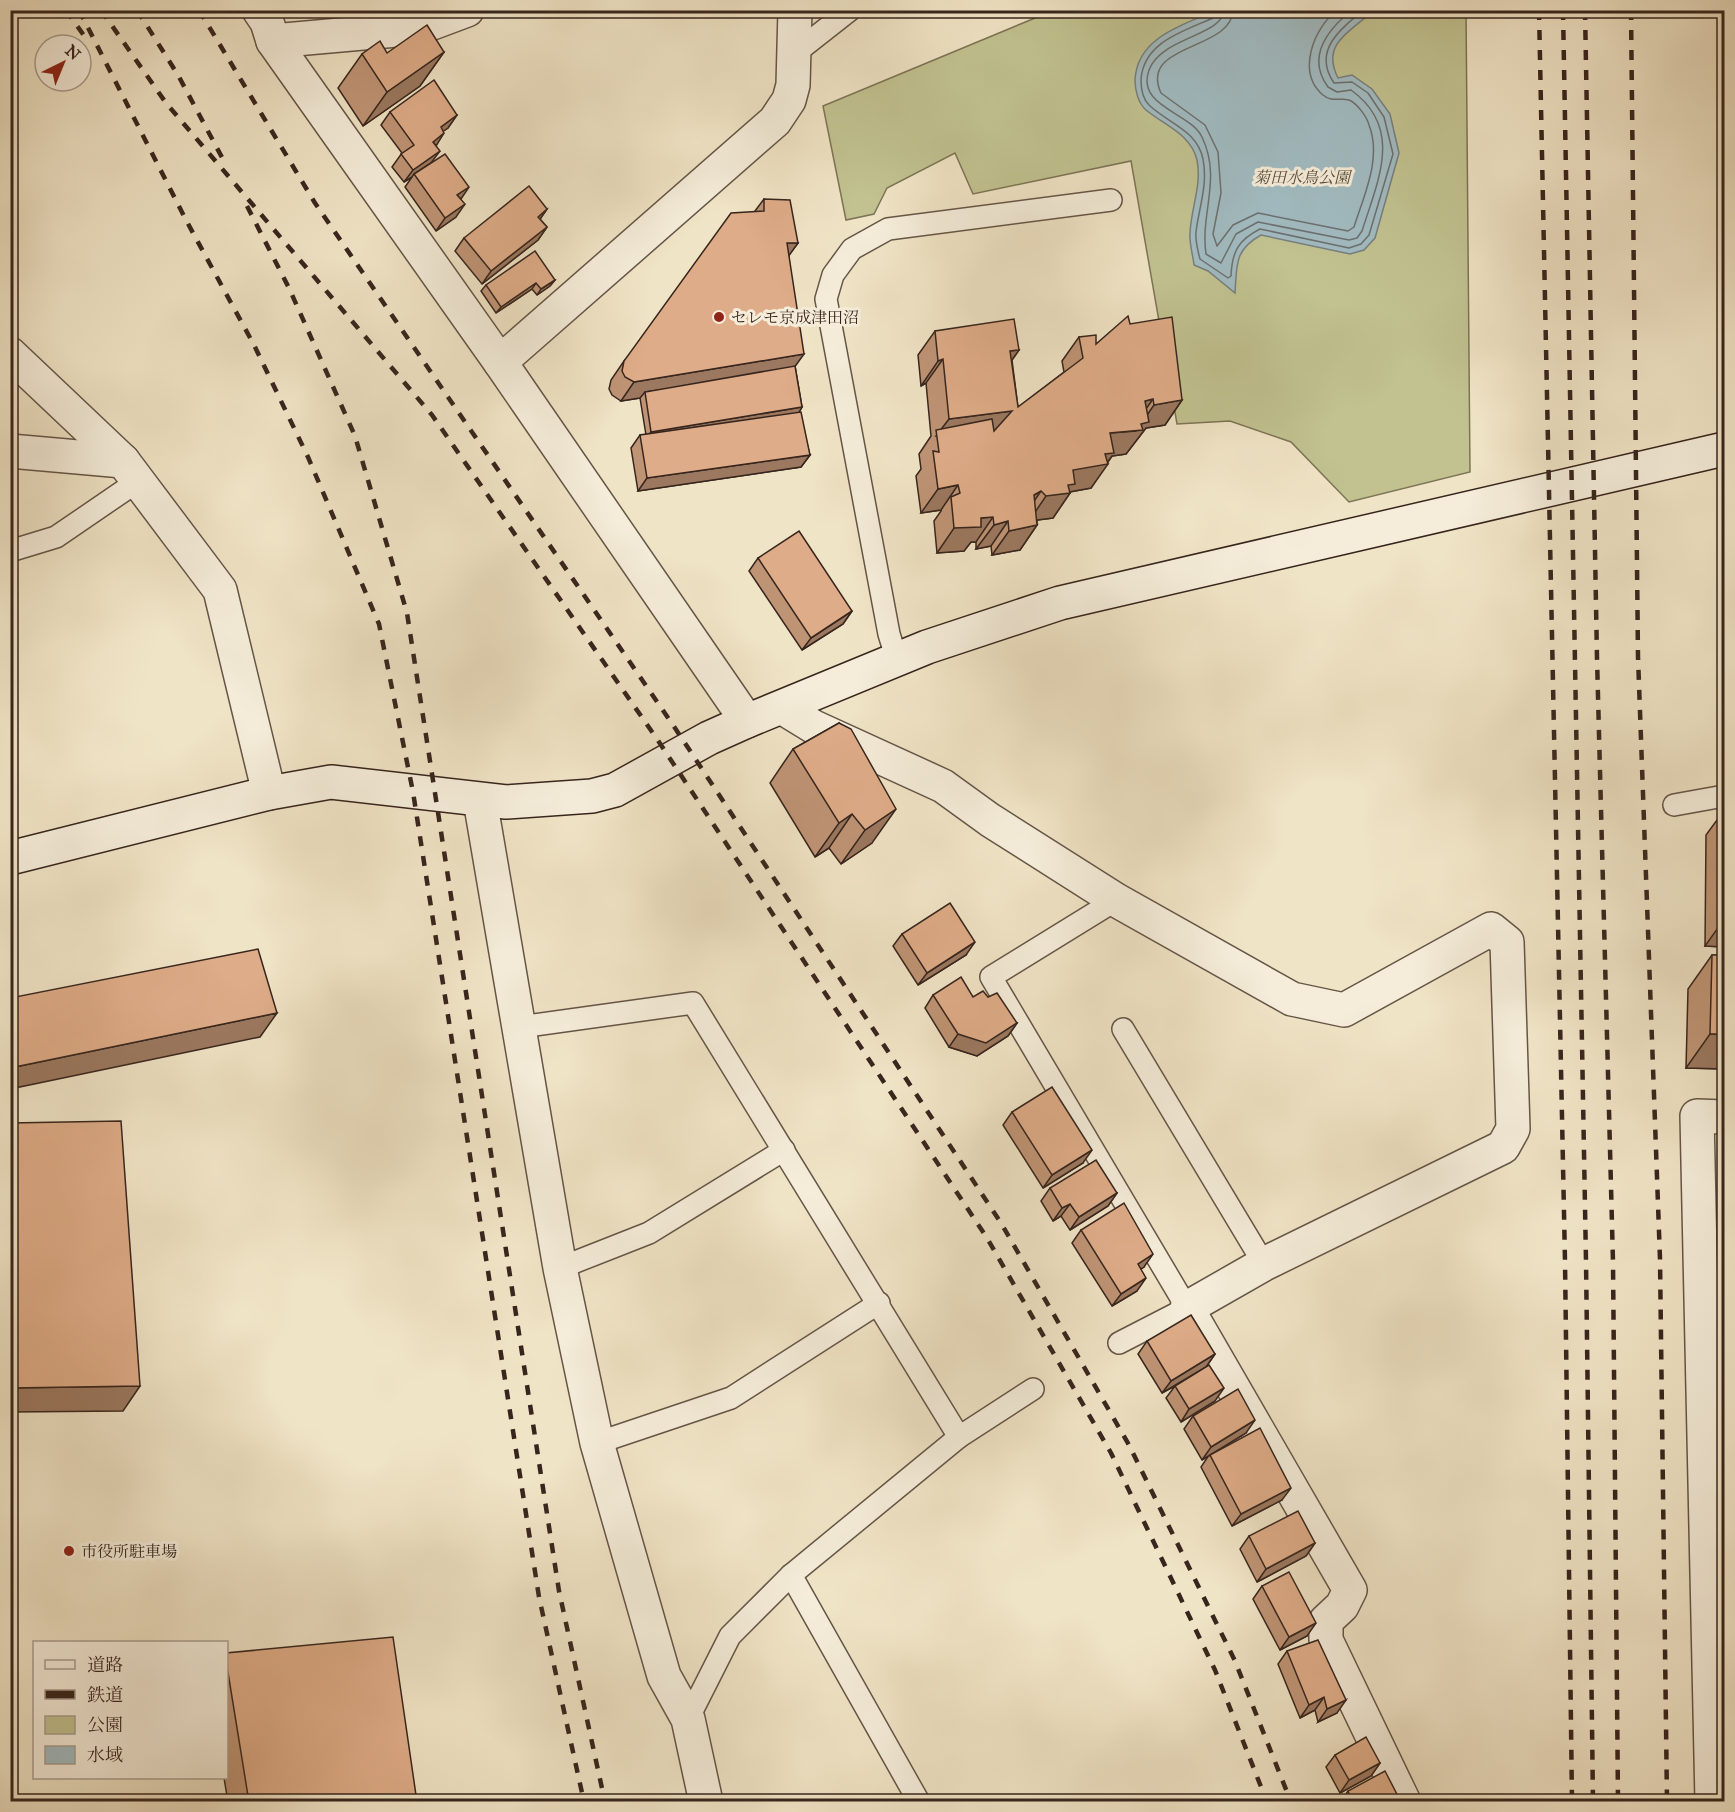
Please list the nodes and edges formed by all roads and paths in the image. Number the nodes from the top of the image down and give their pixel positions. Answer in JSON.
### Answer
{"nodes":[{"id":1,"x":259,"y":10,"type":"edge"},
{"id":2,"x":467,"y":10,"type":"edge"},
{"id":3,"x":795,"y":10,"type":"edge"},
{"id":4,"x":850,"y":10,"type":"edge"},
{"id":5,"x":367,"y":22,"type":"edge"},
{"id":6,"x":273,"y":41,"type":"junction"},
{"id":7,"x":794,"y":54,"type":"junction"},
{"id":8,"x":1111,"y":200,"type":"dead end"},
{"id":9,"x":10,"y":354,"type":"edge"},
{"id":10,"x":500,"y":362,"type":"junction"},
{"id":11,"x":1725,"y":449,"type":"edge"},
{"id":12,"x":10,"y":451,"type":"edge"},
{"id":13,"x":130,"y":471,"type":"junction"},
{"id":14,"x":10,"y":551,"type":"edge"},
{"id":15,"x":897,"y":660,"type":"junction"},
{"id":16,"x":783,"y":708,"type":"junction"},
{"id":17,"x":747,"y":721,"type":"junction"},
{"id":18,"x":269,"y":793,"type":"junction"},
{"id":19,"x":1725,"y":796,"type":"edge"},
{"id":20,"x":480,"y":800,"type":"junction"},
{"id":21,"x":1674,"y":805,"type":"dead end"},
{"id":22,"x":10,"y":858,"type":"edge"},
{"id":23,"x":1116,"y":900,"type":"junction"},
{"id":24,"x":520,"y":1027,"type":"junction"},
{"id":25,"x":1123,"y":1029,"type":"dead end"},
{"id":26,"x":1725,"y":1117,"type":"edge"},
{"id":27,"x":784,"y":1150,"type":"junction"},
{"id":28,"x":1264,"y":1264,"type":"junction"},
{"id":29,"x":560,"y":1268,"type":"junction"},
{"id":30,"x":879,"y":1303,"type":"junction"},
{"id":31,"x":1187,"y":1308,"type":"junction"},
{"id":32,"x":1119,"y":1343,"type":"dead end"},
{"id":33,"x":1033,"y":1389,"type":"dead end"},
{"id":34,"x":960,"y":1437,"type":"junction"},
{"id":35,"x":597,"y":1443,"type":"junction"},
{"id":36,"x":791,"y":1575,"type":"junction"},
{"id":37,"x":688,"y":1719,"type":"junction"},
{"id":38,"x":706,"y":1802,"type":"edge"},
{"id":39,"x":919,"y":1802,"type":"edge"},
{"id":40,"x":1404,"y":1802,"type":"edge"},
{"id":41,"x":1712,"y":1802,"type":"edge"}],
"edges":[{"from":1,"to":6,"type":"street"},
{"from":2,"to":5,"type":"street"},
{"from":3,"to":7,"type":"street"},
{"from":4,"to":7,"type":"lane"},
{"from":5,"to":6,"type":"street"},
{"from":6,"to":10,"type":"street"},
{"from":7,"to":10,"type":"street"},
{"from":8,"to":15,"type":"lane"},
{"from":9,"to":13,"type":"street"},
{"from":10,"to":17,"type":"street"},
{"from":11,"to":15,"type":"street"},
{"from":12,"to":13,"type":"street"},
{"from":13,"to":14,"type":"lane"},
{"from":13,"to":18,"type":"street"},
{"from":15,"to":16,"type":"street"},
{"from":16,"to":17,"type":"street"},
{"from":16,"to":23,"type":"street"},
{"from":17,"to":20,"type":"street"},
{"from":18,"to":20,"type":"street"},
{"from":18,"to":22,"type":"street"},
{"from":19,"to":21,"type":"lane"},
{"from":20,"to":24,"type":"street"},
{"from":23,"to":28,"type":"street"},
{"from":23,"to":31,"type":"lane"},
{"from":24,"to":27,"type":"lane"},
{"from":24,"to":29,"type":"street"},
{"from":25,"to":28,"type":"lane"},
{"from":26,"to":41,"type":"street"},
{"from":27,"to":29,"type":"lane"},
{"from":27,"to":30,"type":"lane"},
{"from":28,"to":31,"type":"street"},
{"from":29,"to":35,"type":"street"},
{"from":30,"to":34,"type":"lane"},
{"from":30,"to":35,"type":"lane"},
{"from":31,"to":32,"type":"lane"},
{"from":31,"to":40,"type":"street"},
{"from":33,"to":34,"type":"lane"},
{"from":34,"to":36,"type":"lane"},
{"from":35,"to":37,"type":"street"},
{"from":36,"to":37,"type":"lane"},
{"from":36,"to":39,"type":"lane"},
{"from":37,"to":38,"type":"street"}]}
